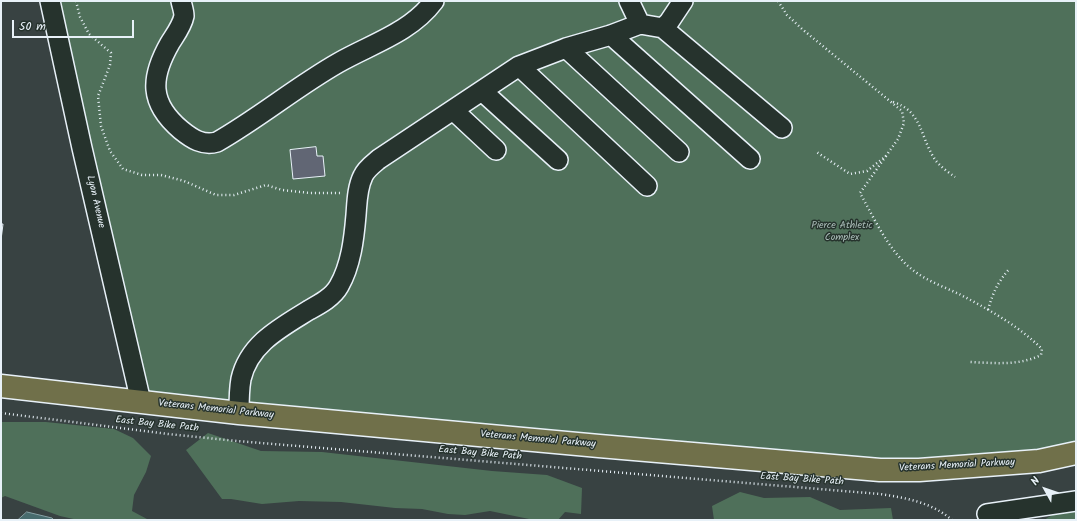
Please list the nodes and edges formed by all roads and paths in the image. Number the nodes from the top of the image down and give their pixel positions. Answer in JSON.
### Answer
{"nodes":[{"id":1,"x":50,"y":1,"type":"edge"},
{"id":2,"x":181,"y":1,"type":"edge"},
{"id":3,"x":434,"y":1,"type":"edge"},
{"id":4,"x":629,"y":1,"type":"edge"},
{"id":5,"x":683,"y":1,"type":"edge"},
{"id":6,"x":778,"y":1,"type":"edge"},
{"id":7,"x":640,"y":24,"type":"junction"},
{"id":8,"x":663,"y":28,"type":"junction"},
{"id":9,"x":611,"y":35,"type":"junction"},
{"id":10,"x":566,"y":48,"type":"junction"},
{"id":11,"x":520,"y":66,"type":"junction"},
{"id":12,"x":482,"y":91,"type":"junction"},
{"id":13,"x":891,"y":101,"type":"junction"},
{"id":14,"x":453,"y":110,"type":"junction"},
{"id":15,"x":782,"y":128,"type":"dead end"},
{"id":16,"x":496,"y":150,"type":"dead end"},
{"id":17,"x":816,"y":151,"type":"dead end"},
{"id":18,"x":679,"y":152,"type":"dead end"},
{"id":19,"x":886,"y":156,"type":"junction"},
{"id":20,"x":750,"y":159,"type":"dead end"},
{"id":21,"x":558,"y":160,"type":"dead end"},
{"id":22,"x":955,"y":177,"type":"dead end"},
{"id":23,"x":647,"y":186,"type":"dead end"},
{"id":24,"x":1010,"y":268,"type":"dead end"},
{"id":25,"x":988,"y":310,"type":"junction"},
{"id":26,"x":970,"y":362,"type":"dead end"},
{"id":27,"x":1,"y":386,"type":"edge"},
{"id":28,"x":141,"y":402,"type":"junction"},
{"id":29,"x":1,"y":413,"type":"edge"},
{"id":30,"x":239,"y":413,"type":"junction"},
{"id":31,"x":1076,"y":453,"type":"edge"},
{"id":32,"x":1076,"y":500,"type":"edge"},
{"id":33,"x":987,"y":514,"type":"dead end"},
{"id":34,"x":952,"y":520,"type":"edge"}],
"edges":[{"from":1,"to":28,"type":"street","name":"Lyon Avenue"},
{"from":2,"to":3,"type":"street"},
{"from":4,"to":7,"type":"street"},
{"from":5,"to":8,"type":"street"},
{"from":6,"to":13,"type":"path"},
{"from":7,"to":8,"type":"street"},
{"from":7,"to":9,"type":"street"},
{"from":8,"to":15,"type":"street"},
{"from":9,"to":10,"type":"street"},
{"from":9,"to":20,"type":"street"},
{"from":10,"to":11,"type":"street"},
{"from":10,"to":18,"type":"street"},
{"from":11,"to":12,"type":"street"},
{"from":11,"to":23,"type":"street"},
{"from":12,"to":14,"type":"street"},
{"from":12,"to":21,"type":"street"},
{"from":13,"to":19,"type":"path"},
{"from":13,"to":22,"type":"path"},
{"from":14,"to":16,"type":"street"},
{"from":14,"to":30,"type":"street"},
{"from":17,"to":19,"type":"path"},
{"from":19,"to":25,"type":"path"},
{"from":24,"to":25,"type":"path"},
{"from":25,"to":26,"type":"path"},
{"from":27,"to":28,"type":"main road","name":"Veterans Memorial Parkway"},
{"from":28,"to":30,"type":"main road","name":"Veterans Memorial Parkway"},
{"from":29,"to":34,"type":"path","name":"East Bay Bike Path"},
{"from":30,"to":31,"type":"main road","name":"Veterans Memorial Parkway"},
{"from":32,"to":33,"type":"street"}]}
